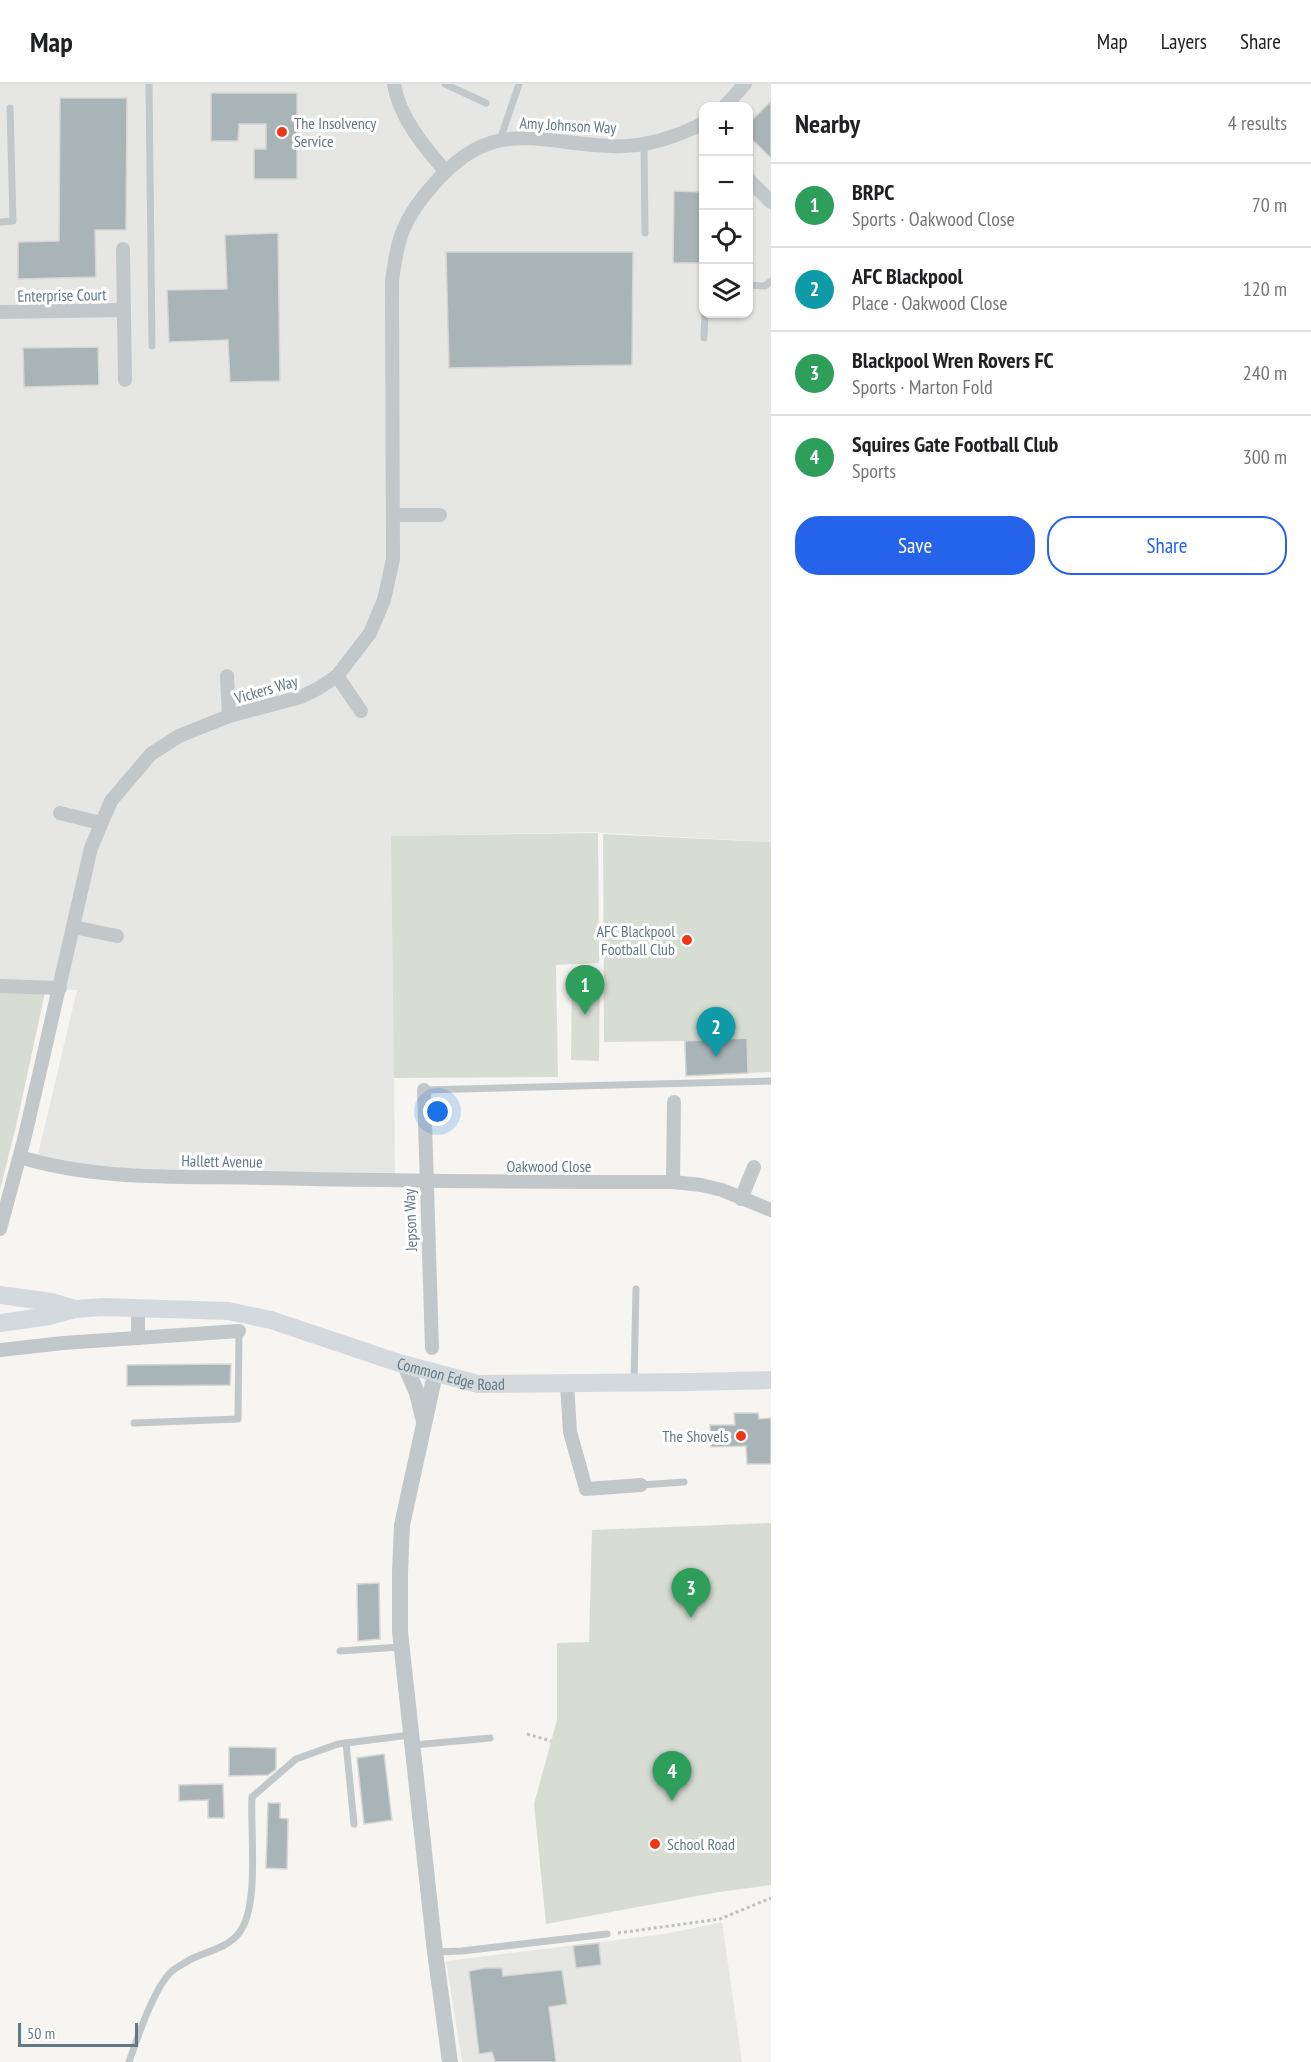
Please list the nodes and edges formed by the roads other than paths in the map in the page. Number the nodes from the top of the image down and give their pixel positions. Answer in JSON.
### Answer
{"nodes":[{"id":1,"x":149,"y":84,"type":"edge"},
{"id":2,"x":394,"y":84,"type":"edge"},
{"id":3,"x":445,"y":84,"type":"edge"},
{"id":4,"x":519,"y":84,"type":"edge"},
{"id":5,"x":745,"y":84,"type":"edge"},
{"id":6,"x":729,"y":102,"type":"edge"},
{"id":7,"x":486,"y":103,"type":"dead end"},
{"id":8,"x":10,"y":108,"type":"dead end"},
{"id":9,"x":699,"y":126,"type":"edge"},
{"id":10,"x":500,"y":140,"type":"junction"},
{"id":11,"x":644,"y":143,"type":"junction"},
{"id":12,"x":466,"y":155,"type":"joint"},
{"id":13,"x":445,"y":171,"type":"junction"},
{"id":14,"x":753,"y":183,"type":"edge"},
{"id":15,"x":767,"y":196,"type":"edge"},
{"id":16,"x":0,"y":222,"type":"edge"},
{"id":17,"x":645,"y":233,"type":"dead end"},
{"id":18,"x":123,"y":249,"type":"dead end"},
{"id":19,"x":771,"y":281,"type":"edge"},
{"id":20,"x":753,"y":285,"type":"edge"},
{"id":21,"x":124,"y":310,"type":"junction"},
{"id":22,"x":0,"y":312,"type":"edge"},
{"id":23,"x":705,"y":318,"type":"edge"},
{"id":24,"x":704,"y":338,"type":"dead end"},
{"id":25,"x":152,"y":346,"type":"dead end"},
{"id":26,"x":125,"y":380,"type":"dead end"},
{"id":27,"x":394,"y":515,"type":"junction"},
{"id":28,"x":440,"y":515,"type":"dead end"},
{"id":29,"x":227,"y":676,"type":"dead end"},
{"id":30,"x":337,"y":676,"type":"junction"},
{"id":31,"x":361,"y":711,"type":"dead end"},
{"id":32,"x":229,"y":716,"type":"junction"},
{"id":33,"x":60,"y":813,"type":"dead end"},
{"id":34,"x":100,"y":824,"type":"junction"},
{"id":35,"x":73,"y":927,"type":"junction"},
{"id":36,"x":117,"y":936,"type":"dead end"},
{"id":37,"x":0,"y":986,"type":"edge"},
{"id":38,"x":60,"y":988,"type":"junction"},
{"id":39,"x":771,"y":1081,"type":"edge"},
{"id":40,"x":424,"y":1090,"type":"joint"},
{"id":41,"x":674,"y":1102,"type":"dead end"},
{"id":42,"x":20,"y":1157,"type":"junction"},
{"id":43,"x":754,"y":1167,"type":"dead end"},
{"id":44,"x":425,"y":1182,"type":"junction"},
{"id":45,"x":673,"y":1182,"type":"junction"},
{"id":46,"x":741,"y":1199,"type":"junction"},
{"id":47,"x":771,"y":1210,"type":"edge"},
{"id":48,"x":0,"y":1229,"type":"edge"},
{"id":49,"x":636,"y":1289,"type":"dead end"},
{"id":50,"x":2,"y":1293,"type":"edge"},
{"id":51,"x":138,"y":1307,"type":"junction"},
{"id":52,"x":75,"y":1309,"type":"junction"},
{"id":53,"x":0,"y":1323,"type":"edge"},
{"id":54,"x":239,"y":1331,"type":"joint"},
{"id":55,"x":138,"y":1338,"type":"junction"},
{"id":56,"x":432,"y":1348,"type":"dead end"},
{"id":57,"x":0,"y":1350,"type":"edge"},
{"id":58,"x":405,"y":1365,"type":"junction"},
{"id":59,"x":435,"y":1374,"type":"junction"},
{"id":60,"x":771,"y":1380,"type":"edge"},
{"id":61,"x":634,"y":1383,"type":"junction"},
{"id":62,"x":567,"y":1384,"type":"junction"},
{"id":63,"x":134,"y":1423,"type":"dead end"},
{"id":64,"x":423,"y":1425,"type":"junction"},
{"id":65,"x":684,"y":1482,"type":"dead end"},
{"id":66,"x":641,"y":1485,"type":"joint"},
{"id":67,"x":400,"y":1647,"type":"junction"},
{"id":68,"x":340,"y":1651,"type":"dead end"},
{"id":69,"x":490,"y":1738,"type":"dead end"},
{"id":70,"x":411,"y":1740,"type":"junction"},
{"id":71,"x":342,"y":1744,"type":"junction"},
{"id":72,"x":354,"y":1824,"type":"dead end"},
{"id":73,"x":607,"y":1934,"type":"road end"},
{"id":74,"x":435,"y":1952,"type":"junction"},
{"id":75,"x":129,"y":2062,"type":"edge"},
{"id":76,"x":450,"y":2062,"type":"edge"}],
"edges":[{"from":1,"to":25,"type":"lane"},
{"from":2,"to":13,"type":"street"},
{"from":3,"to":7,"type":"lane"},
{"from":4,"to":10,"type":"lane"},
{"from":5,"to":6,"type":"street"},
{"from":8,"to":16,"type":"lane"},
{"from":9,"to":11,"type":"street","name":"Amy Johnson Way"},
{"from":10,"to":11,"type":"street","name":"Amy Johnson Way"},
{"from":10,"to":12,"type":"street","name":"Amy Johnson Way"},
{"from":11,"to":17,"type":"lane"},
{"from":12,"to":13,"type":"street","name":"Vickers Way"},
{"from":13,"to":27,"type":"street","name":"Vickers Way"},
{"from":14,"to":15,"type":"street"},
{"from":18,"to":21,"type":"street","name":"Enterprise Court"},
{"from":19,"to":20,"type":"lane"},
{"from":21,"to":22,"type":"street","name":"Enterprise Court"},
{"from":21,"to":26,"type":"street","name":"Enterprise Court"},
{"from":23,"to":24,"type":"lane"},
{"from":27,"to":28,"type":"street"},
{"from":27,"to":30,"type":"street","name":"Vickers Way"},
{"from":29,"to":32,"type":"street"},
{"from":30,"to":31,"type":"street"},
{"from":30,"to":32,"type":"street","name":"Vickers Way"},
{"from":32,"to":34,"type":"street","name":"Vickers Way"},
{"from":33,"to":34,"type":"street"},
{"from":34,"to":35,"type":"street","name":"Vickers Way"},
{"from":35,"to":36,"type":"street"},
{"from":35,"to":38,"type":"street","name":"Vickers Way"},
{"from":37,"to":38,"type":"street"},
{"from":38,"to":42,"type":"street","name":"Vickers Way"},
{"from":39,"to":40,"type":"lane"},
{"from":40,"to":44,"type":"street","name":"Jepson Way"},
{"from":41,"to":45,"type":"street"},
{"from":42,"to":44,"type":"street","name":"Hallett Avenue"},
{"from":42,"to":48,"type":"street","name":"Vickers Way"},
{"from":43,"to":46,"type":"street"},
{"from":44,"to":45,"type":"street","name":"Oakwood Close"},
{"from":44,"to":56,"type":"street","name":"Jepson Way"},
{"from":45,"to":46,"type":"street","name":"Oakwood Close"},
{"from":46,"to":47,"type":"street","name":"Oakwood Close"},
{"from":49,"to":61,"type":"lane"},
{"from":50,"to":52,"type":"main road","name":"Common Edge Road"},
{"from":51,"to":52,"type":"main road","name":"Common Edge Road"},
{"from":51,"to":55,"type":"street"},
{"from":51,"to":58,"type":"main road","name":"Common Edge Road"},
{"from":52,"to":53,"type":"main road","name":"Common Edge Road"},
{"from":54,"to":55,"type":"street"},
{"from":54,"to":63,"type":"lane"},
{"from":55,"to":57,"type":"street"},
{"from":58,"to":59,"type":"main road","name":"Common Edge Road"},
{"from":58,"to":64,"type":"street"},
{"from":59,"to":62,"type":"main road","name":"Common Edge Road"},
{"from":59,"to":64,"type":"street"},
{"from":60,"to":61,"type":"main road","name":"Common Edge Road"},
{"from":61,"to":62,"type":"main road","name":"Common Edge Road"},
{"from":62,"to":66,"type":"street"},
{"from":64,"to":67,"type":"street"},
{"from":65,"to":66,"type":"lane"},
{"from":67,"to":68,"type":"lane"},
{"from":67,"to":70,"type":"street"},
{"from":69,"to":70,"type":"lane"},
{"from":70,"to":71,"type":"lane"},
{"from":70,"to":74,"type":"street"},
{"from":71,"to":72,"type":"lane"},
{"from":71,"to":75,"type":"lane"},
{"from":73,"to":74,"type":"lane"},
{"from":74,"to":76,"type":"street"}]}
